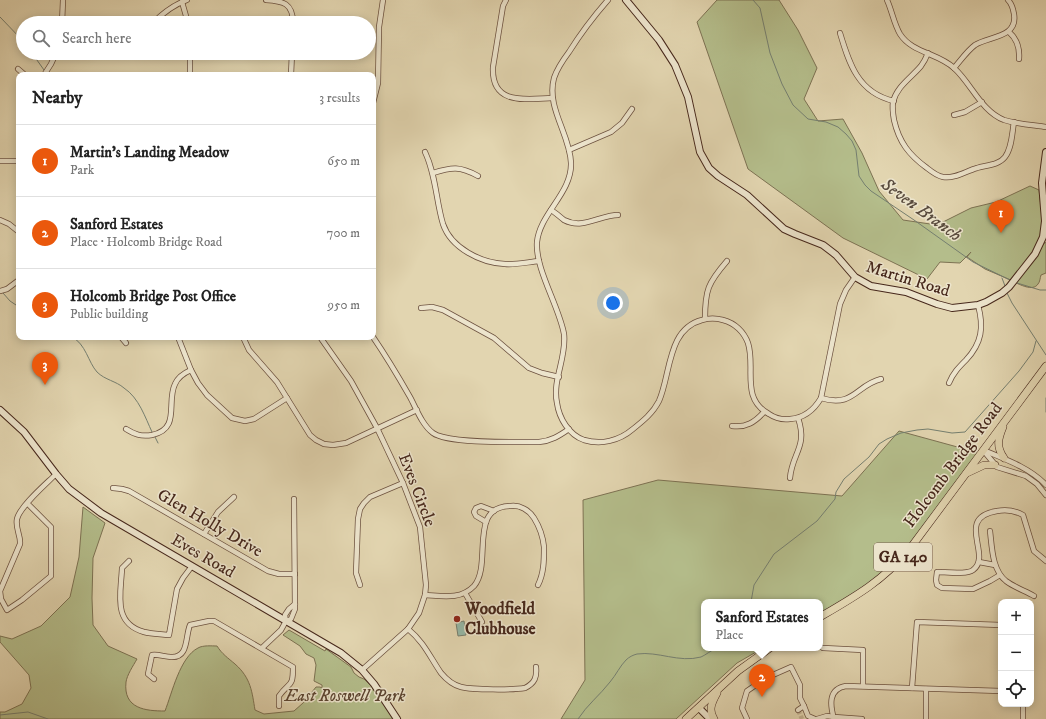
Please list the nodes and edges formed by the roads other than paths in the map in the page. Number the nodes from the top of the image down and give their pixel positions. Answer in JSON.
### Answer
{"nodes":[{"id":1,"x":63,"y":0,"type":"edge"},
{"id":2,"x":266,"y":0,"type":"edge"},
{"id":3,"x":383,"y":0,"type":"edge"},
{"id":4,"x":506,"y":0,"type":"edge"},
{"id":5,"x":608,"y":0,"type":"edge"},
{"id":6,"x":626,"y":0,"type":"edge"},
{"id":7,"x":887,"y":0,"type":"edge"},
{"id":8,"x":1008,"y":0,"type":"edge"},
{"id":9,"x":184,"y":1,"type":"edge"},
{"id":10,"x":62,"y":16,"type":"edge"},
{"id":11,"x":160,"y":16,"type":"edge"},
{"id":12,"x":187,"y":16,"type":"edge"},
{"id":13,"x":293,"y":16,"type":"edge"},
{"id":14,"x":1009,"y":32,"type":"junction"},
{"id":15,"x":840,"y":33,"type":"dead end"},
{"id":16,"x":928,"y":53,"type":"junction"},
{"id":17,"x":1019,"y":58,"type":"dead end"},
{"id":18,"x":53,"y":60,"type":"edge"},
{"id":19,"x":190,"y":60,"type":"edge"},
{"id":20,"x":292,"y":60,"type":"edge"},
{"id":21,"x":954,"y":68,"type":"junction"},
{"id":22,"x":18,"y":69,"type":"dead end"},
{"id":23,"x":22,"y":72,"type":"edge"},
{"id":24,"x":46,"y":72,"type":"edge"},
{"id":25,"x":190,"y":72,"type":"edge"},
{"id":26,"x":291,"y":72,"type":"edge"},
{"id":27,"x":376,"y":91,"type":"edge"},
{"id":28,"x":552,"y":98,"type":"junction"},
{"id":29,"x":894,"y":100,"type":"junction"},
{"id":30,"x":982,"y":102,"type":"junction"},
{"id":31,"x":632,"y":109,"type":"dead end"},
{"id":32,"x":954,"y":115,"type":"dead end"},
{"id":33,"x":1014,"y":122,"type":"junction"},
{"id":34,"x":1046,"y":127,"type":"edge"},
{"id":35,"x":569,"y":150,"type":"junction"},
{"id":36,"x":425,"y":152,"type":"dead end"},
{"id":37,"x":1046,"y":152,"type":"edge"},
{"id":38,"x":0,"y":161,"type":"edge"},
{"id":39,"x":16,"y":161,"type":"edge"},
{"id":40,"x":433,"y":173,"type":"junction"},
{"id":41,"x":478,"y":176,"type":"dead end"},
{"id":42,"x":1044,"y":195,"type":"edge"},
{"id":43,"x":1045,"y":203,"type":"edge"},
{"id":44,"x":551,"y":210,"type":"junction"},
{"id":45,"x":618,"y":215,"type":"dead end"},
{"id":46,"x":0,"y":220,"type":"edge"},
{"id":47,"x":16,"y":230,"type":"edge"},
{"id":48,"x":1044,"y":238,"type":"edge"},
{"id":49,"x":539,"y":261,"type":"junction"},
{"id":50,"x":727,"y":261,"type":"dead end"},
{"id":51,"x":856,"y":277,"type":"junction"},
{"id":52,"x":16,"y":282,"type":"edge"},
{"id":53,"x":0,"y":292,"type":"edge"},
{"id":54,"x":978,"y":305,"type":"junction"},
{"id":55,"x":421,"y":308,"type":"dead end"},
{"id":56,"x":705,"y":319,"type":"junction"},
{"id":57,"x":124,"y":340,"type":"edge"},
{"id":58,"x":179,"y":340,"type":"edge"},
{"id":59,"x":244,"y":340,"type":"edge"},
{"id":60,"x":322,"y":340,"type":"edge"},
{"id":61,"x":375,"y":340,"type":"edge"},
{"id":62,"x":126,"y":343,"type":"dead end"},
{"id":63,"x":1046,"y":366,"type":"edge"},
{"id":64,"x":191,"y":370,"type":"junction"},
{"id":65,"x":558,"y":377,"type":"junction"},
{"id":66,"x":881,"y":379,"type":"dead end"},
{"id":67,"x":949,"y":383,"type":"dead end"},
{"id":68,"x":287,"y":398,"type":"junction"},
{"id":69,"x":821,"y":398,"type":"junction"},
{"id":70,"x":0,"y":410,"type":"edge"},
{"id":71,"x":417,"y":410,"type":"junction"},
{"id":72,"x":764,"y":412,"type":"junction"},
{"id":73,"x":798,"y":418,"type":"junction"},
{"id":74,"x":1005,"y":420,"type":"junction"},
{"id":75,"x":732,"y":426,"type":"dead end"},
{"id":76,"x":377,"y":428,"type":"junction"},
{"id":77,"x":126,"y":429,"type":"dead end"},
{"id":78,"x":569,"y":429,"type":"junction"},
{"id":79,"x":983,"y":450,"type":"junction"},
{"id":80,"x":1004,"y":458,"type":"junction"},
{"id":81,"x":995,"y":465,"type":"junction"},
{"id":82,"x":56,"y":474,"type":"junction"},
{"id":83,"x":965,"y":474,"type":"junction"},
{"id":84,"x":1027,"y":474,"type":"junction"},
{"id":85,"x":790,"y":478,"type":"dead end"},
{"id":86,"x":404,"y":483,"type":"junction"},
{"id":87,"x":1046,"y":485,"type":"edge"},
{"id":88,"x":113,"y":488,"type":"dead end"},
{"id":89,"x":1046,"y":495,"type":"edge"},
{"id":90,"x":234,"y":497,"type":"dead end"},
{"id":91,"x":294,"y":499,"type":"dead end"},
{"id":92,"x":27,"y":503,"type":"junction"},
{"id":93,"x":494,"y":511,"type":"junction"},
{"id":94,"x":486,"y":522,"type":"junction"},
{"id":95,"x":990,"y":531,"type":"dead end"},
{"id":96,"x":204,"y":534,"type":"junction"},
{"id":97,"x":128,"y":561,"type":"dead end"},
{"id":98,"x":1046,"y":561,"type":"edge"},
{"id":99,"x":979,"y":562,"type":"junction"},
{"id":100,"x":192,"y":566,"type":"junction"},
{"id":101,"x":995,"y":566,"type":"junction"},
{"id":102,"x":295,"y":574,"type":"junction"},
{"id":103,"x":1000,"y":575,"type":"junction"},
{"id":104,"x":360,"y":585,"type":"dead end"},
{"id":105,"x":538,"y":585,"type":"dead end"},
{"id":106,"x":465,"y":593,"type":"junction"},
{"id":107,"x":425,"y":595,"type":"junction"},
{"id":108,"x":1034,"y":596,"type":"dead end"},
{"id":109,"x":823,"y":616,"type":"edge"},
{"id":110,"x":286,"y":621,"type":"junction"},
{"id":111,"x":482,"y":622,"type":"dead end"},
{"id":112,"x":998,"y":625,"type":"edge"},
{"id":113,"x":408,"y":629,"type":"junction"},
{"id":114,"x":262,"y":648,"type":"junction"},
{"id":115,"x":823,"y":648,"type":"dead end"},
{"id":116,"x":766,"y":651,"type":"edge"},
{"id":117,"x":536,"y":667,"type":"dead end"},
{"id":118,"x":362,"y":670,"type":"junction"},
{"id":119,"x":154,"y":679,"type":"dead end"},
{"id":120,"x":863,"y":686,"type":"junction"},
{"id":121,"x":912,"y":688,"type":"junction"},
{"id":122,"x":718,"y":689,"type":"junction"},
{"id":123,"x":926,"y":689,"type":"junction"},
{"id":124,"x":998,"y":691,"type":"edge"},
{"id":125,"x":279,"y":706,"type":"dead end"},
{"id":126,"x":804,"y":706,"type":"junction"},
{"id":127,"x":1023,"y":707,"type":"edge"},
{"id":128,"x":699,"y":708,"type":"junction"},
{"id":129,"x":798,"y":710,"type":"dead end"},
{"id":130,"x":806,"y":718,"type":"edge"},
{"id":131,"x":834,"y":718,"type":"edge"},
{"id":132,"x":862,"y":718,"type":"edge"},
{"id":133,"x":398,"y":719,"type":"edge"},
{"id":134,"x":686,"y":719,"type":"edge"},
{"id":135,"x":710,"y":719,"type":"edge"},
{"id":136,"x":714,"y":719,"type":"edge"},
{"id":137,"x":747,"y":719,"type":"edge"},
{"id":138,"x":816,"y":719,"type":"edge"},
{"id":139,"x":926,"y":719,"type":"edge"},
{"id":140,"x":1023,"y":719,"type":"edge"}],
"edges":[{"from":1,"to":10,"type":"street"},
{"from":2,"to":13,"type":"street"},
{"from":3,"to":27,"type":"street"},
{"from":4,"to":28,"type":"street"},
{"from":5,"to":28,"type":"street"},
{"from":6,"to":51,"type":"street","name":"Martin Road"},
{"from":7,"to":16,"type":"street"},
{"from":8,"to":14,"type":"street"},
{"from":9,"to":11,"type":"street"},
{"from":9,"to":12,"type":"street"},
{"from":14,"to":17,"type":"street"},
{"from":14,"to":21,"type":"street"},
{"from":15,"to":29,"type":"street"},
{"from":16,"to":21,"type":"street"},
{"from":16,"to":29,"type":"street"},
{"from":18,"to":24,"type":"street"},
{"from":19,"to":25,"type":"street"},
{"from":20,"to":26,"type":"street"},
{"from":21,"to":30,"type":"street"},
{"from":22,"to":23,"type":"street"},
{"from":28,"to":35,"type":"street"},
{"from":29,"to":33,"type":"street"},
{"from":30,"to":32,"type":"street"},
{"from":30,"to":33,"type":"street"},
{"from":31,"to":35,"type":"street"},
{"from":33,"to":34,"type":"street"},
{"from":35,"to":44,"type":"street"},
{"from":36,"to":40,"type":"street"},
{"from":37,"to":42,"type":"street","name":"Martin Road"},
{"from":38,"to":39,"type":"street"},
{"from":40,"to":41,"type":"street"},
{"from":40,"to":49,"type":"street"},
{"from":42,"to":43,"type":"street","name":"Martin Road"},
{"from":43,"to":48,"type":"street","name":"Martin Road"},
{"from":44,"to":45,"type":"street"},
{"from":44,"to":49,"type":"street"},
{"from":46,"to":47,"type":"street"},
{"from":48,"to":54,"type":"street","name":"Martin Road"},
{"from":49,"to":65,"type":"street"},
{"from":50,"to":56,"type":"street"},
{"from":51,"to":54,"type":"street","name":"Martin Road"},
{"from":51,"to":69,"type":"street"},
{"from":52,"to":53,"type":"street"},
{"from":54,"to":67,"type":"street"},
{"from":55,"to":65,"type":"street"},
{"from":56,"to":72,"type":"street"},
{"from":56,"to":78,"type":"street"},
{"from":57,"to":62,"type":"street"},
{"from":58,"to":64,"type":"street"},
{"from":59,"to":68,"type":"street"},
{"from":60,"to":76,"type":"street","name":"Eves Circle"},
{"from":61,"to":71,"type":"street"},
{"from":63,"to":74,"type":"main road","name":"Holcomb Bridge Road","number":"GA 140"},
{"from":64,"to":68,"type":"street"},
{"from":64,"to":77,"type":"street"},
{"from":65,"to":78,"type":"street"},
{"from":66,"to":69,"type":"street"},
{"from":68,"to":76,"type":"street"},
{"from":69,"to":73,"type":"street"},
{"from":70,"to":82,"type":"street","name":"Eves Road"},
{"from":71,"to":76,"type":"street"},
{"from":71,"to":78,"type":"street"},
{"from":72,"to":73,"type":"street"},
{"from":72,"to":75,"type":"street"},
{"from":73,"to":85,"type":"street"},
{"from":74,"to":79,"type":"main road","name":"Holcomb Bridge Road","number":"GA 140"},
{"from":74,"to":80,"type":"main road"},
{"from":76,"to":86,"type":"street","name":"Eves Circle"},
{"from":79,"to":80,"type":"street"},
{"from":79,"to":81,"type":"street"},
{"from":79,"to":83,"type":"main road","name":"Holcomb Bridge Road","number":"GA 140"},
{"from":80,"to":84,"type":"street"},
{"from":81,"to":83,"type":"main road"},
{"from":81,"to":84,"type":"street"},
{"from":82,"to":92,"type":"street"},
{"from":82,"to":100,"type":"street","name":"Eves Road"},
{"from":83,"to":109,"type":"main road","name":"Holcomb Bridge Road","number":"GA 140"},
{"from":84,"to":87,"type":"street"},
{"from":84,"to":89,"type":"street"},
{"from":86,"to":104,"type":"street"},
{"from":86,"to":107,"type":"street","name":"Eves Circle"},
{"from":88,"to":96,"type":"street","name":"Glen Holly Drive"},
{"from":90,"to":96,"type":"street"},
{"from":91,"to":102,"type":"street"},
{"from":92,"to":92,"type":"street"},
{"from":93,"to":94,"type":"street"},
{"from":93,"to":94,"type":"street"},
{"from":93,"to":105,"type":"street"},
{"from":94,"to":106,"type":"street"},
{"from":95,"to":101,"type":"street"},
{"from":96,"to":102,"type":"street","name":"Glen Holly Drive"},
{"from":97,"to":100,"type":"street"},
{"from":98,"to":99,"type":"street"},
{"from":99,"to":101,"type":"street"},
{"from":99,"to":103,"type":"street"},
{"from":100,"to":110,"type":"street","name":"Eves Road"},
{"from":101,"to":103,"type":"street"},
{"from":102,"to":110,"type":"street"},
{"from":103,"to":108,"type":"street"},
{"from":106,"to":107,"type":"street"},
{"from":106,"to":111,"type":"street"},
{"from":107,"to":113,"type":"street","name":"Eves Circle"},
{"from":110,"to":114,"type":"street"},
{"from":110,"to":118,"type":"street","name":"Eves Road"},
{"from":112,"to":121,"type":"street"},
{"from":113,"to":117,"type":"street"},
{"from":113,"to":118,"type":"street","name":"Eves Circle"},
{"from":114,"to":119,"type":"street"},
{"from":114,"to":125,"type":"street"},
{"from":115,"to":120,"type":"street"},
{"from":116,"to":122,"type":"main road"},
{"from":118,"to":133,"type":"street","name":"Eves Road"},
{"from":120,"to":121,"type":"street"},
{"from":120,"to":131,"type":"street"},
{"from":121,"to":123,"type":"street"},
{"from":122,"to":128,"type":"main road"},
{"from":122,"to":136,"type":"main road"},
{"from":123,"to":124,"type":"street"},
{"from":123,"to":139,"type":"street"},
{"from":126,"to":129,"type":"street"},
{"from":126,"to":130,"type":"street"},
{"from":126,"to":137,"type":"street"},
{"from":127,"to":140,"type":"street"},
{"from":128,"to":134,"type":"main road"},
{"from":128,"to":135,"type":"street"},
{"from":130,"to":138,"type":"street"},
{"from":131,"to":132,"type":"street"},
{"from":131,"to":138,"type":"street"}]}
